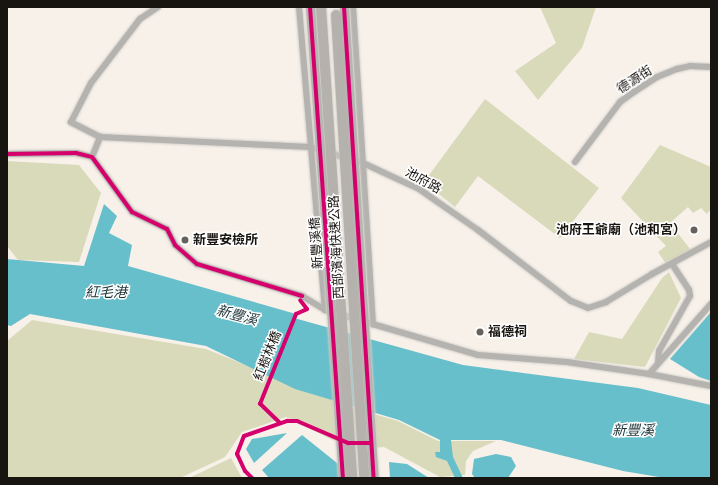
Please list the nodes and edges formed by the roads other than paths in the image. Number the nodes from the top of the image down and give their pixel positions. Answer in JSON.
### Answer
{"nodes":[{"id":1,"x":158,"y":7,"type":"edge"},
{"id":2,"x":300,"y":7,"type":"edge"},
{"id":3,"x":310,"y":7,"type":"edge"},
{"id":4,"x":321,"y":7,"type":"edge"},
{"id":5,"x":344,"y":7,"type":"edge"},
{"id":6,"x":353,"y":7,"type":"edge"},
{"id":7,"x":336,"y":15,"type":"dead end"},
{"id":8,"x":711,"y":67,"type":"edge"},
{"id":9,"x":100,"y":137,"type":"junction"},
{"id":10,"x":310,"y":147,"type":"junction"},
{"id":11,"x":7,"y":154,"type":"edge"},
{"id":12,"x":92,"y":157,"type":"junction"},
{"id":13,"x":574,"y":162,"type":"dead end"},
{"id":14,"x":363,"y":163,"type":"junction"},
{"id":15,"x":711,"y":242,"type":"edge"},
{"id":16,"x":672,"y":264,"type":"junction"},
{"id":17,"x":371,"y":284,"type":"junction"},
{"id":18,"x":323,"y":286,"type":"junction"},
{"id":19,"x":711,"y":304,"type":"edge"},
{"id":20,"x":325,"y":310,"type":"junction"},
{"id":21,"x":373,"y":324,"type":"junction"},
{"id":22,"x":658,"y":363,"type":"junction"},
{"id":23,"x":649,"y":374,"type":"junction"},
{"id":24,"x":711,"y":386,"type":"edge"},
{"id":25,"x":343,"y":478,"type":"edge"},
{"id":26,"x":352,"y":478,"type":"edge"},
{"id":27,"x":364,"y":478,"type":"edge"},
{"id":28,"x":374,"y":478,"type":"edge"}],
"edges":[{"from":1,"to":9,"type":"street"},
{"from":2,"to":10,"type":"street"},
{"from":3,"to":25,"type":"main road","name":"新豐溪橋","bridge":true},
{"from":4,"to":26,"type":"highway","name":"西部濱海快速公路","bridge":true},
{"from":5,"to":28,"type":"main road","bridge":true},
{"from":6,"to":14,"type":"street"},
{"from":7,"to":27,"type":"highway","name":"西部濱海快速公路","bridge":true},
{"from":8,"to":13,"type":"street","name":"德源街"},
{"from":9,"to":10,"type":"street","name":"池府路"},
{"from":9,"to":12,"type":"street"},
{"from":10,"to":14,"type":"street","name":"池府路"},
{"from":10,"to":18,"type":"street"},
{"from":11,"to":12,"type":"street"},
{"from":12,"to":20,"type":"street"},
{"from":14,"to":16,"type":"street","name":"池府路"},
{"from":14,"to":17,"type":"street"},
{"from":15,"to":16,"type":"street","name":"池府路"},
{"from":16,"to":22,"type":"street"},
{"from":17,"to":18,"type":"street"},
{"from":17,"to":21,"type":"street"},
{"from":18,"to":20,"type":"street"},
{"from":19,"to":22,"type":"street"},
{"from":20,"to":21,"type":"street"},
{"from":21,"to":23,"type":"street"},
{"from":22,"to":23,"type":"street"},
{"from":23,"to":24,"type":"street"}]}
